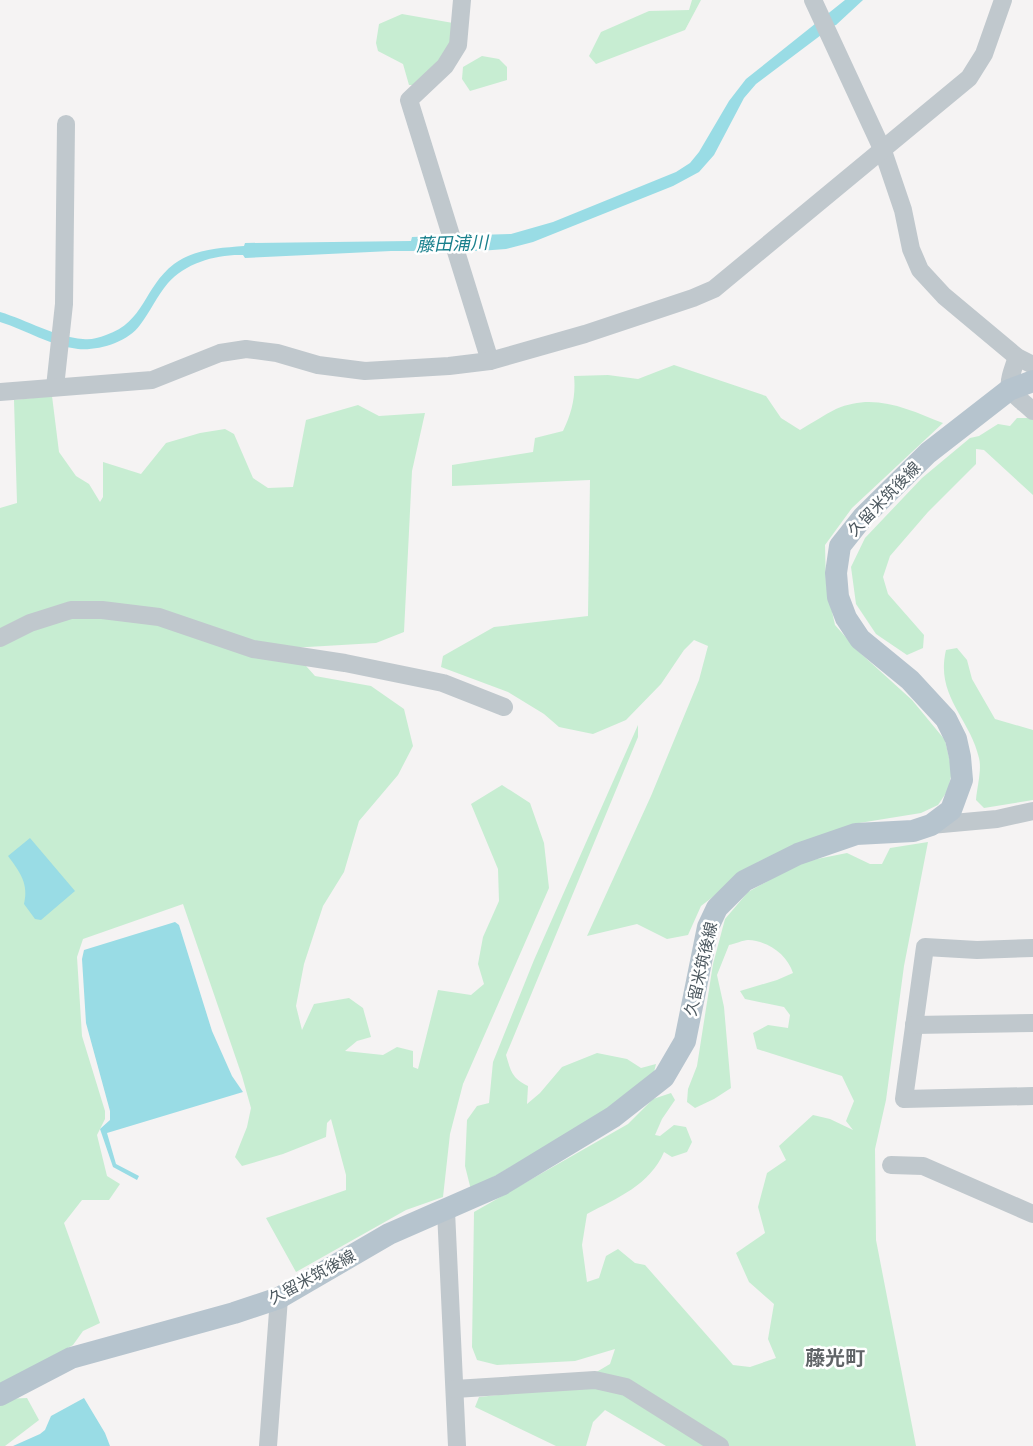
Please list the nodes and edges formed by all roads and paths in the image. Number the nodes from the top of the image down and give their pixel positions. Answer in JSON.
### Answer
{"nodes":[{"id":1,"x":462,"y":0,"type":"edge"},
{"id":2,"x":813,"y":0,"type":"edge"},
{"id":3,"x":1003,"y":0,"type":"edge"},
{"id":4,"x":66,"y":124,"type":"dead end"},
{"id":5,"x":883,"y":151,"type":"junction"},
{"id":6,"x":490,"y":361,"type":"junction"},
{"id":7,"x":1025,"y":361,"type":"edge"},
{"id":8,"x":1033,"y":381,"type":"edge"},
{"id":9,"x":55,"y":387,"type":"junction"},
{"id":10,"x":1009,"y":390,"type":"junction"},
{"id":11,"x":0,"y":392,"type":"edge"},
{"id":12,"x":1033,"y":411,"type":"edge"},
{"id":13,"x":0,"y":638,"type":"edge"},
{"id":14,"x":504,"y":707,"type":"dead end"},
{"id":15,"x":1033,"y":811,"type":"edge"},
{"id":16,"x":931,"y":825,"type":"junction"},
{"id":17,"x":1033,"y":948,"type":"edge"},
{"id":18,"x":1033,"y":1023,"type":"edge"},
{"id":19,"x":914,"y":1025,"type":"junction"},
{"id":20,"x":1033,"y":1096,"type":"edge"},
{"id":21,"x":891,"y":1165,"type":"dead end"},
{"id":22,"x":446,"y":1211,"type":"junction"},
{"id":23,"x":1033,"y":1214,"type":"edge"},
{"id":24,"x":279,"y":1298,"type":"junction"},
{"id":25,"x":455,"y":1389,"type":"junction"},
{"id":26,"x":0,"y":1395,"type":"edge"},
{"id":27,"x":268,"y":1446,"type":"edge"},
{"id":28,"x":457,"y":1446,"type":"edge"},
{"id":29,"x":720,"y":1446,"type":"edge"}],
"edges":[{"from":1,"to":6,"type":"street"},
{"from":2,"to":5,"type":"street"},
{"from":3,"to":5,"type":"street"},
{"from":4,"to":9,"type":"street"},
{"from":5,"to":6,"type":"street"},
{"from":5,"to":7,"type":"street"},
{"from":6,"to":9,"type":"street"},
{"from":7,"to":10,"type":"street"},
{"from":8,"to":10,"type":"main road","name":"久留米筑後線"},
{"from":9,"to":11,"type":"street"},
{"from":10,"to":12,"type":"street"},
{"from":10,"to":16,"type":"main road","name":"久留米筑後線"},
{"from":13,"to":14,"type":"street"},
{"from":15,"to":16,"type":"street"},
{"from":16,"to":22,"type":"main road","name":"久留米筑後線"},
{"from":17,"to":19,"type":"street"},
{"from":18,"to":19,"type":"street"},
{"from":19,"to":20,"type":"street"},
{"from":21,"to":23,"type":"street"},
{"from":22,"to":24,"type":"main road","name":"久留米筑後線"},
{"from":22,"to":25,"type":"street"},
{"from":24,"to":26,"type":"main road","name":"久留米筑後線"},
{"from":24,"to":27,"type":"street"},
{"from":25,"to":28,"type":"street"},
{"from":25,"to":29,"type":"street"}]}
